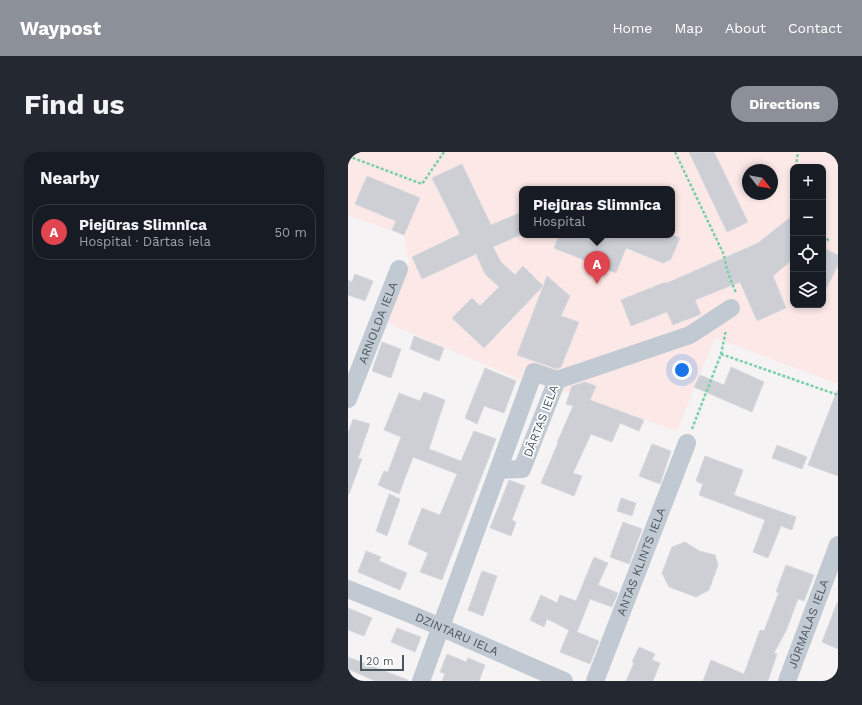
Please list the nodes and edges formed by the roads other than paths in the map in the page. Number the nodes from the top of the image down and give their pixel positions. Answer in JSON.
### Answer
{"nodes":[{"id":1,"x":399,"y":269,"type":"dead end"},
{"id":2,"x":731,"y":308,"type":"road end"},
{"id":3,"x":557,"y":380,"type":"junction"},
{"id":4,"x":348,"y":399,"type":"edge"},
{"id":5,"x":687,"y":443,"type":"road end"},
{"id":6,"x":498,"y":470,"type":"junction"},
{"id":7,"x":838,"y":545,"type":"edge"},
{"id":8,"x":348,"y":590,"type":"edge"},
{"id":9,"x":441,"y":628,"type":"junction"},
{"id":10,"x":421,"y":681,"type":"edge"},
{"id":11,"x":564,"y":681,"type":"edge"},
{"id":12,"x":595,"y":681,"type":"edge"},
{"id":13,"x":786,"y":681,"type":"edge"}],
"edges":[{"from":1,"to":4,"type":"street","name":"ARNOLDA IELA"},
{"from":2,"to":3,"type":"street"},
{"from":3,"to":6,"type":"street","name":"DĀRTAS IELA"},
{"from":3,"to":6,"type":"street","name":"DĀRTAS IELA"},
{"from":5,"to":12,"type":"street","name":"ANTAS KLINTS IELA"},
{"from":6,"to":9,"type":"street","name":"DĀRTAS IELA"},
{"from":7,"to":13,"type":"street","name":"JŪRMALAS IELA"},
{"from":8,"to":9,"type":"street","name":"DZINTARU IELA"},
{"from":9,"to":10,"type":"street","name":"DĀRTAS IELA"},
{"from":9,"to":11,"type":"street","name":"DZINTARU IELA"}]}
